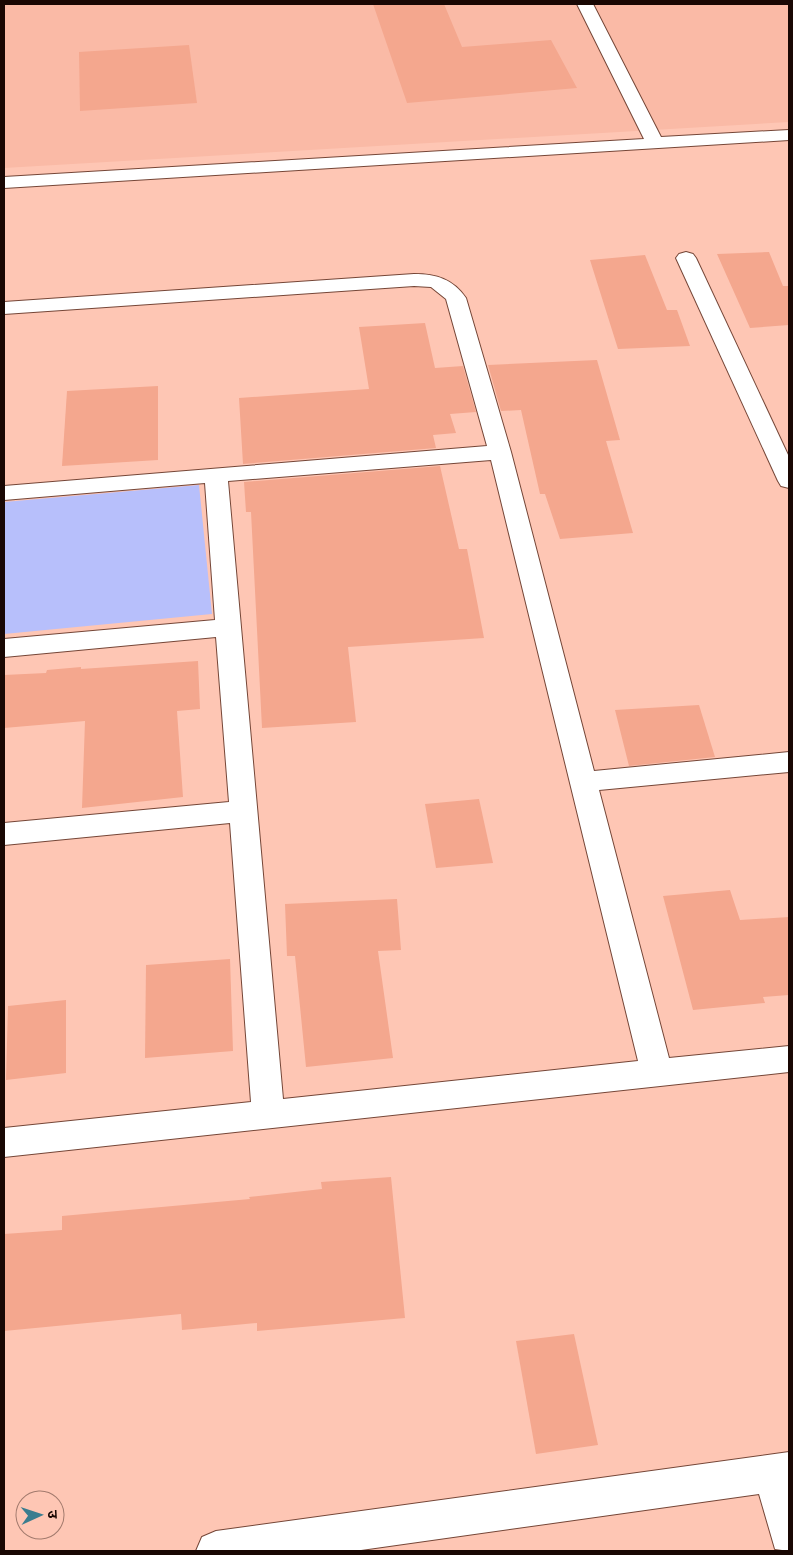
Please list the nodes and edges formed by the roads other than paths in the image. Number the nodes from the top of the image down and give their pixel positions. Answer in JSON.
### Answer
{"nodes":[{"id":1,"x":585,"y":4,"type":"edge"},
{"id":2,"x":789,"y":135,"type":"edge"},
{"id":3,"x":655,"y":143,"type":"junction"},
{"id":4,"x":4,"y":184,"type":"edge"},
{"id":5,"x":686,"y":258,"type":"dead end"},
{"id":6,"x":4,"y":308,"type":"edge"},
{"id":7,"x":500,"y":452,"type":"junction"},
{"id":8,"x":784,"y":460,"type":"edge"},
{"id":9,"x":216,"y":475,"type":"junction"},
{"id":10,"x":789,"y":481,"type":"edge"},
{"id":11,"x":4,"y":493,"type":"edge"},
{"id":12,"x":228,"y":626,"type":"junction"},
{"id":13,"x":4,"y":648,"type":"edge"},
{"id":14,"x":789,"y":762,"type":"edge"},
{"id":15,"x":583,"y":782,"type":"junction"},
{"id":16,"x":244,"y":811,"type":"junction"},
{"id":17,"x":4,"y":834,"type":"edge"},
{"id":18,"x":789,"y":1059,"type":"edge"},
{"id":19,"x":656,"y":1073,"type":"junction"},
{"id":20,"x":268,"y":1115,"type":"junction"},
{"id":21,"x":4,"y":1143,"type":"edge"},
{"id":22,"x":781,"y":1472,"type":"edge"},
{"id":23,"x":789,"y":1535,"type":"edge"},
{"id":24,"x":216,"y":1551,"type":"edge"}],
"edges":[{"from":1,"to":3,"type":"street"},
{"from":2,"to":3,"type":"street"},
{"from":3,"to":4,"type":"street"},
{"from":5,"to":8,"type":"street"},
{"from":6,"to":7,"type":"street"},
{"from":7,"to":9,"type":"street"},
{"from":7,"to":15,"type":"street"},
{"from":8,"to":10,"type":"street"},
{"from":9,"to":11,"type":"street"},
{"from":9,"to":12,"type":"street"},
{"from":12,"to":13,"type":"street"},
{"from":12,"to":16,"type":"street"},
{"from":14,"to":15,"type":"street"},
{"from":15,"to":19,"type":"street"},
{"from":16,"to":17,"type":"street"},
{"from":16,"to":20,"type":"street"},
{"from":18,"to":19,"type":"street"},
{"from":19,"to":20,"type":"street"},
{"from":20,"to":21,"type":"street"},
{"from":22,"to":23,"type":"street"},
{"from":22,"to":24,"type":"street"}]}
